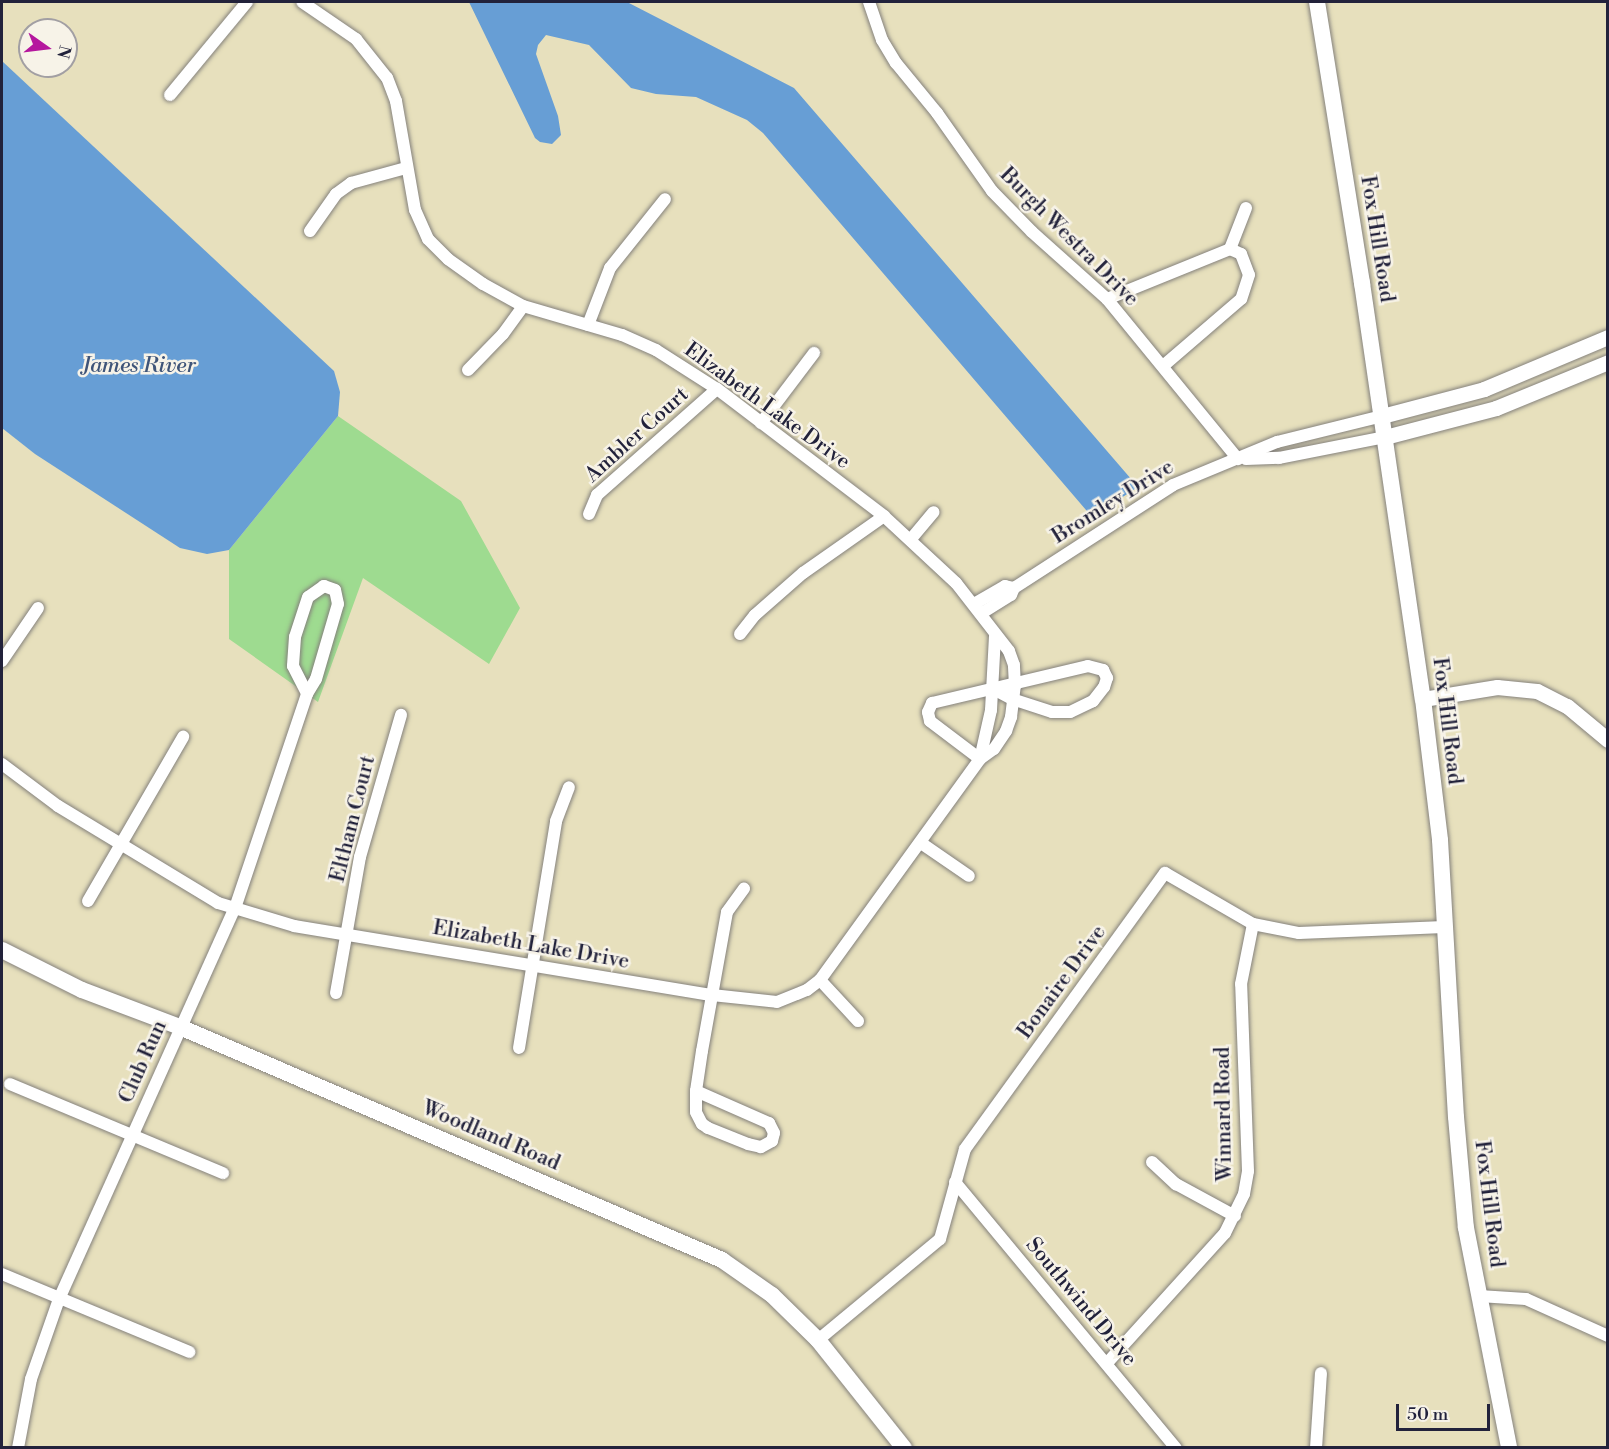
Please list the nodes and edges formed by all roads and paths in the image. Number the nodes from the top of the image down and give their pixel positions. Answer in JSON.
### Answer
{"nodes":[{"id":1,"x":247,"y":2,"type":"edge"},
{"id":2,"x":302,"y":2,"type":"edge"},
{"id":3,"x":869,"y":2,"type":"edge"},
{"id":4,"x":1317,"y":2,"type":"edge"},
{"id":5,"x":170,"y":95,"type":"dead end"},
{"id":6,"x":406,"y":168,"type":"junction"},
{"id":7,"x":665,"y":199,"type":"dead end"},
{"id":8,"x":1246,"y":208,"type":"dead end"},
{"id":9,"x":310,"y":231,"type":"dead end"},
{"id":10,"x":1230,"y":249,"type":"junction"},
{"id":11,"x":1107,"y":299,"type":"junction"},
{"id":12,"x":523,"y":306,"type":"junction"},
{"id":13,"x":588,"y":325,"type":"junction"},
{"id":14,"x":1608,"y":337,"type":"edge"},
{"id":15,"x":814,"y":353,"type":"dead end"},
{"id":16,"x":1608,"y":362,"type":"edge"},
{"id":17,"x":1163,"y":366,"type":"junction"},
{"id":18,"x":468,"y":370,"type":"dead end"},
{"id":19,"x":717,"y":389,"type":"junction"},
{"id":20,"x":1382,"y":416,"type":"junction"},
{"id":21,"x":761,"y":423,"type":"junction"},
{"id":22,"x":1385,"y":437,"type":"junction"},
{"id":23,"x":1238,"y":459,"type":"junction"},
{"id":24,"x":934,"y":512,"type":"dead end"},
{"id":25,"x":590,"y":514,"type":"dead end"},
{"id":26,"x":884,"y":516,"type":"junction"},
{"id":27,"x":911,"y":539,"type":"junction"},
{"id":28,"x":39,"y":608,"type":"dead end"},
{"id":29,"x":978,"y":608,"type":"junction"},
{"id":30,"x":740,"y":634,"type":"dead end"},
{"id":31,"x":995,"y":636,"type":"junction"},
{"id":32,"x":2,"y":661,"type":"edge"},
{"id":33,"x":1015,"y":684,"type":"junction"},
{"id":34,"x":993,"y":689,"type":"junction"},
{"id":35,"x":307,"y":694,"type":"junction"},
{"id":36,"x":1423,"y":699,"type":"junction"},
{"id":37,"x":1014,"y":700,"type":"junction"},
{"id":38,"x":401,"y":715,"type":"dead end"},
{"id":39,"x":183,"y":737,"type":"dead end"},
{"id":40,"x":1608,"y":740,"type":"edge"},
{"id":41,"x":980,"y":759,"type":"junction"},
{"id":42,"x":2,"y":764,"type":"edge"},
{"id":43,"x":568,"y":787,"type":"dead end"},
{"id":44,"x":921,"y":843,"type":"junction"},
{"id":45,"x":121,"y":845,"type":"junction"},
{"id":46,"x":969,"y":876,"type":"dead end"},
{"id":47,"x":744,"y":889,"type":"dead end"},
{"id":48,"x":87,"y":901,"type":"dead end"},
{"id":49,"x":235,"y":908,"type":"junction"},
{"id":50,"x":1253,"y":924,"type":"junction"},
{"id":51,"x":1444,"y":927,"type":"junction"},
{"id":52,"x":347,"y":934,"type":"junction"},
{"id":53,"x":2,"y":950,"type":"edge"},
{"id":54,"x":534,"y":966,"type":"junction"},
{"id":55,"x":820,"y":980,"type":"junction"},
{"id":56,"x":336,"y":993,"type":"dead end"},
{"id":57,"x":712,"y":995,"type":"junction"},
{"id":58,"x":858,"y":1021,"type":"dead end"},
{"id":59,"x":180,"y":1027,"type":"junction"},
{"id":60,"x":519,"y":1048,"type":"dead end"},
{"id":61,"x":10,"y":1084,"type":"dead end"},
{"id":62,"x":696,"y":1091,"type":"junction"},
{"id":63,"x":132,"y":1134,"type":"junction"},
{"id":64,"x":1152,"y":1162,"type":"dead end"},
{"id":65,"x":223,"y":1173,"type":"dead end"},
{"id":66,"x":956,"y":1182,"type":"junction"},
{"id":67,"x":1235,"y":1216,"type":"junction"},
{"id":68,"x":2,"y":1274,"type":"edge"},
{"id":69,"x":1479,"y":1296,"type":"junction"},
{"id":70,"x":59,"y":1299,"type":"junction"},
{"id":71,"x":1608,"y":1336,"type":"edge"},
{"id":72,"x":818,"y":1340,"type":"junction"},
{"id":73,"x":189,"y":1352,"type":"dead end"},
{"id":74,"x":1108,"y":1362,"type":"junction"},
{"id":75,"x":1322,"y":1373,"type":"dead end"},
{"id":76,"x":18,"y":1448,"type":"edge"},
{"id":77,"x":904,"y":1448,"type":"edge"},
{"id":78,"x":1176,"y":1448,"type":"edge"},
{"id":79,"x":1316,"y":1448,"type":"edge"},
{"id":80,"x":1509,"y":1448,"type":"edge"}],
"edges":[{"from":1,"to":5,"type":"street"},
{"from":2,"to":6,"type":"street","name":"Elizabeth Lake Drive"},
{"from":3,"to":11,"type":"street","name":"Burgh Westra Drive"},
{"from":4,"to":20,"type":"main road","name":"Fox Hill Road"},
{"from":6,"to":9,"type":"street"},
{"from":6,"to":12,"type":"street","name":"Elizabeth Lake Drive"},
{"from":7,"to":13,"type":"street"},
{"from":8,"to":10,"type":"street"},
{"from":10,"to":11,"type":"street"},
{"from":10,"to":17,"type":"street"},
{"from":11,"to":17,"type":"street","name":"Burgh Westra Drive"},
{"from":12,"to":13,"type":"street","name":"Elizabeth Lake Drive"},
{"from":12,"to":18,"type":"street"},
{"from":13,"to":19,"type":"street","name":"Elizabeth Lake Drive"},
{"from":14,"to":20,"type":"street"},
{"from":15,"to":21,"type":"street"},
{"from":16,"to":22,"type":"street"},
{"from":17,"to":23,"type":"street","name":"Burgh Westra Drive"},
{"from":19,"to":21,"type":"street","name":"Elizabeth Lake Drive"},
{"from":19,"to":25,"type":"street","name":"Ambler Court"},
{"from":20,"to":22,"type":"main road","name":"Fox Hill Road"},
{"from":20,"to":23,"type":"street","name":"Bromley Drive"},
{"from":21,"to":26,"type":"street","name":"Elizabeth Lake Drive"},
{"from":22,"to":23,"type":"street","name":"Bromley Drive"},
{"from":22,"to":36,"type":"main road","name":"Fox Hill Road"},
{"from":23,"to":29,"type":"street","name":"Bromley Drive"},
{"from":24,"to":27,"type":"street"},
{"from":26,"to":27,"type":"street","name":"Elizabeth Lake Drive"},
{"from":26,"to":30,"type":"street"},
{"from":27,"to":29,"type":"street","name":"Elizabeth Lake Drive"},
{"from":28,"to":32,"type":"street"},
{"from":29,"to":31,"type":"street","name":"Elizabeth Lake Drive"},
{"from":31,"to":33,"type":"street","name":"Elizabeth Lake Drive"},
{"from":31,"to":34,"type":"street","name":"Elizabeth Lake Drive"},
{"from":33,"to":34,"type":"street"},
{"from":33,"to":37,"type":"street","name":"Elizabeth Lake Drive"},
{"from":33,"to":37,"type":"street"},
{"from":34,"to":37,"type":"street"},
{"from":34,"to":41,"type":"street","name":"Elizabeth Lake Drive"},
{"from":34,"to":41,"type":"street"},
{"from":35,"to":35,"type":"street","name":"Club Run"},
{"from":35,"to":49,"type":"street","name":"Club Run"},
{"from":36,"to":40,"type":"street"},
{"from":36,"to":51,"type":"main road","name":"Fox Hill Road"},
{"from":37,"to":41,"type":"street","name":"Elizabeth Lake Drive"},
{"from":38,"to":52,"type":"street","name":"Eltham Court"},
{"from":39,"to":45,"type":"street"},
{"from":41,"to":44,"type":"street","name":"Elizabeth Lake Drive"},
{"from":42,"to":45,"type":"street","name":"Elizabeth Lake Drive"},
{"from":43,"to":54,"type":"street"},
{"from":44,"to":46,"type":"street"},
{"from":44,"to":55,"type":"street","name":"Elizabeth Lake Drive"},
{"from":45,"to":48,"type":"street"},
{"from":45,"to":49,"type":"street","name":"Elizabeth Lake Drive"},
{"from":47,"to":57,"type":"street"},
{"from":49,"to":52,"type":"street","name":"Elizabeth Lake Drive"},
{"from":49,"to":59,"type":"street","name":"Club Run"},
{"from":50,"to":51,"type":"street","name":"Bonaire Drive"},
{"from":50,"to":66,"type":"street","name":"Bonaire Drive"},
{"from":50,"to":67,"type":"street","name":"Winnard Road"},
{"from":51,"to":69,"type":"main road","name":"Fox Hill Road"},
{"from":52,"to":54,"type":"street","name":"Elizabeth Lake Drive"},
{"from":52,"to":56,"type":"street","name":"Eltham Court"},
{"from":53,"to":59,"type":"main road","name":"Woodland Road"},
{"from":54,"to":57,"type":"street","name":"Elizabeth Lake Drive"},
{"from":54,"to":60,"type":"street"},
{"from":55,"to":57,"type":"street","name":"Elizabeth Lake Drive"},
{"from":55,"to":58,"type":"street"},
{"from":57,"to":62,"type":"street"},
{"from":59,"to":63,"type":"street","name":"Club Run"},
{"from":59,"to":72,"type":"main road","name":"Woodland Road"},
{"from":61,"to":63,"type":"street"},
{"from":62,"to":62,"type":"street"},
{"from":63,"to":65,"type":"street"},
{"from":63,"to":70,"type":"street","name":"Club Run"},
{"from":64,"to":67,"type":"street"},
{"from":66,"to":72,"type":"street","name":"Bonaire Drive"},
{"from":66,"to":74,"type":"street","name":"Southwind Drive"},
{"from":67,"to":74,"type":"street","name":"Winnard Road"},
{"from":68,"to":70,"type":"street"},
{"from":69,"to":71,"type":"street"},
{"from":69,"to":80,"type":"main road","name":"Fox Hill Road"},
{"from":70,"to":73,"type":"street"},
{"from":70,"to":76,"type":"street","name":"Club Run"},
{"from":72,"to":77,"type":"main road","name":"Woodland Road"},
{"from":74,"to":78,"type":"street","name":"Southwind Drive"},
{"from":75,"to":79,"type":"street"}]}
